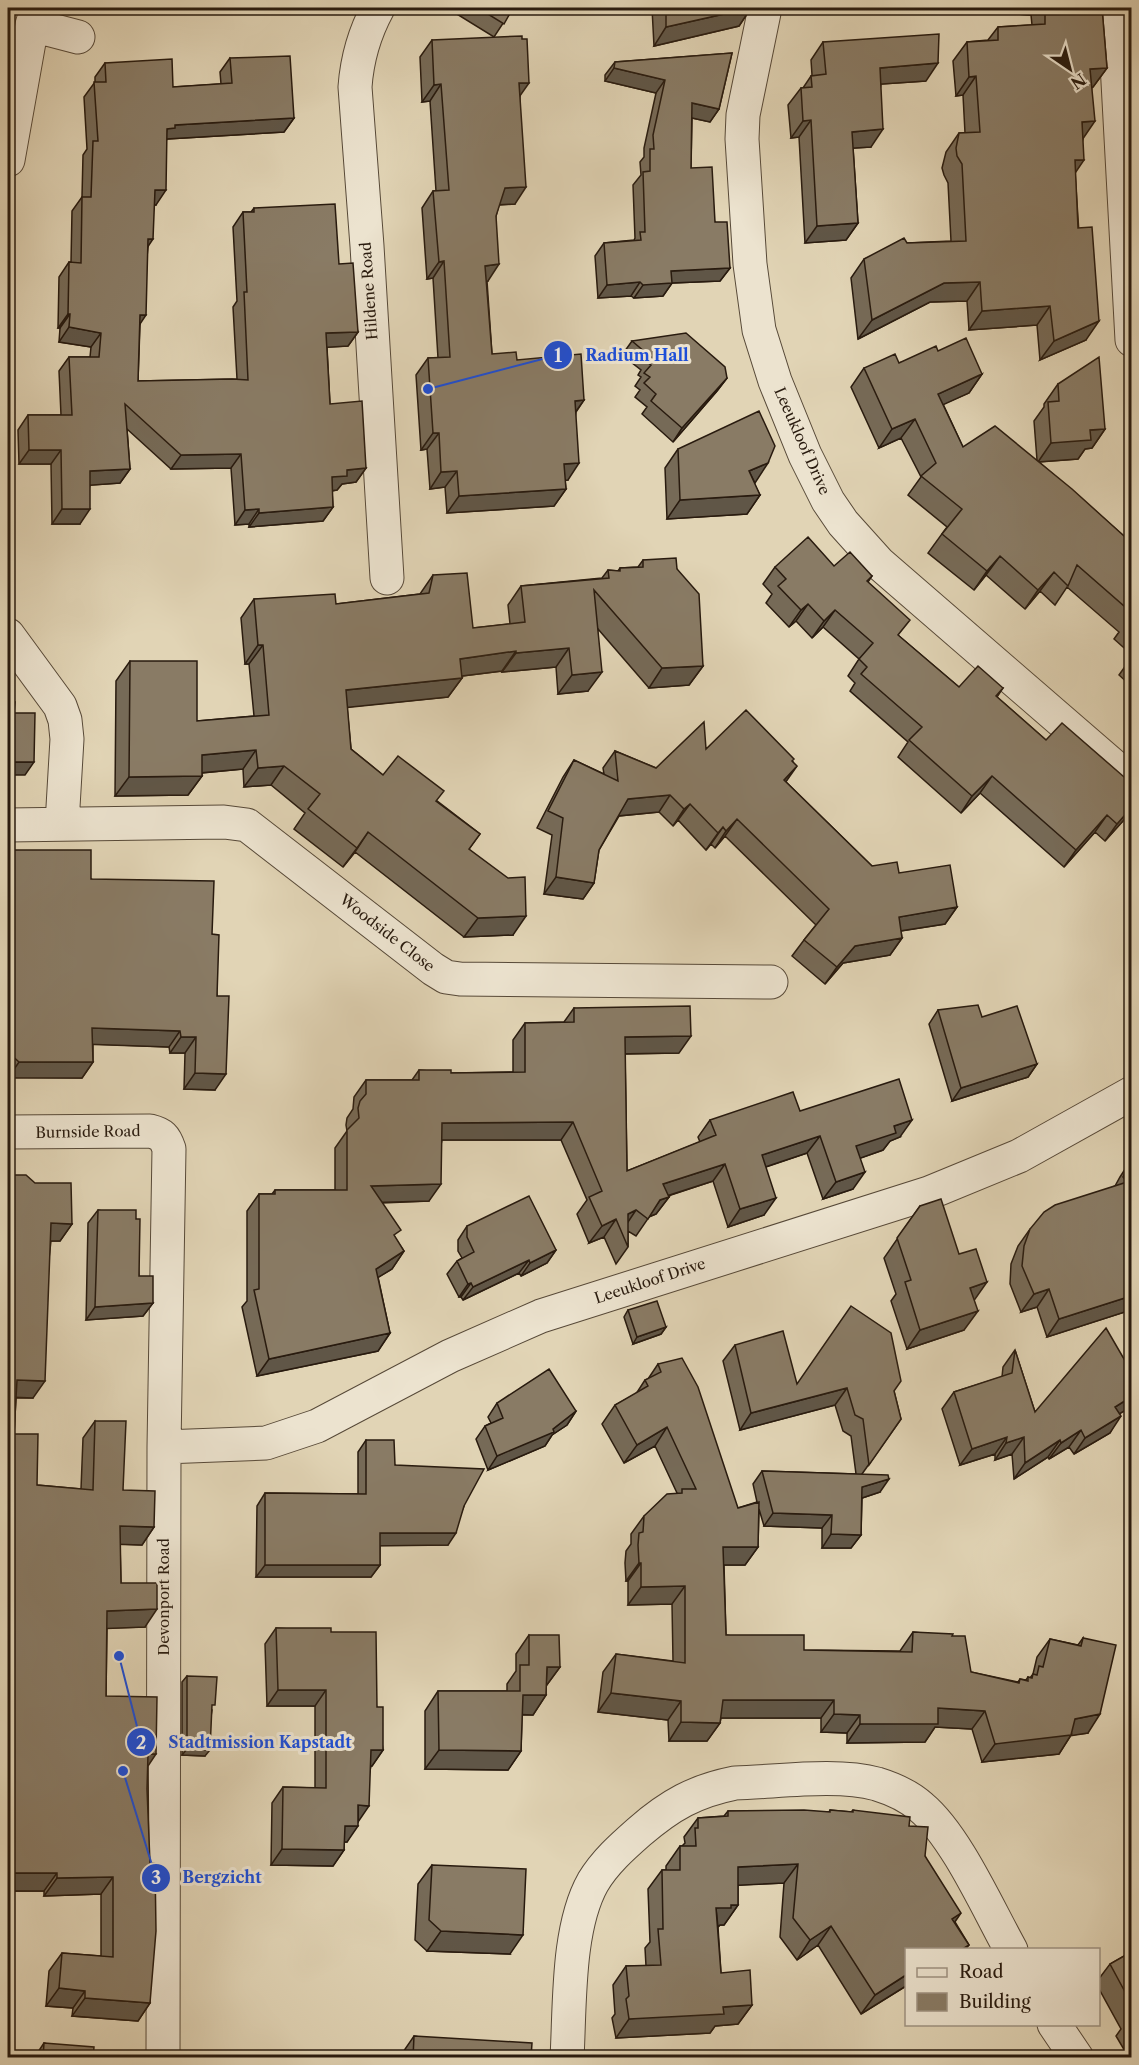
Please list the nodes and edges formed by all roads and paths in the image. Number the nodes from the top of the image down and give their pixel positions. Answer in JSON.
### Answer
{"nodes":[{"id":1,"x":378,"y":8,"type":"edge"},
{"id":2,"x":765,"y":8,"type":"edge"},
{"id":3,"x":1114,"y":8,"type":"edge"},
{"id":4,"x":35,"y":16,"type":"edge"},
{"id":5,"x":78,"y":37,"type":"dead end"},
{"id":6,"x":8,"y":160,"type":"edge"},
{"id":7,"x":1131,"y":340,"type":"edge"},
{"id":8,"x":387,"y":578,"type":"dead end"},
{"id":9,"x":8,"y":635,"type":"edge"},
{"id":10,"x":1131,"y":782,"type":"edge"},
{"id":11,"x":62,"y":824,"type":"junction"},
{"id":12,"x":8,"y":825,"type":"edge"},
{"id":13,"x":771,"y":982,"type":"dead end"},
{"id":14,"x":1131,"y":1093,"type":"edge"},
{"id":15,"x":8,"y":1132,"type":"edge"},
{"id":16,"x":166,"y":1138,"type":"joint"},
{"id":17,"x":164,"y":1446,"type":"junction"},
{"id":18,"x":1010,"y":1948,"type":"edge"},
{"id":19,"x":1055,"y":2026,"type":"edge"},
{"id":20,"x":163,"y":2058,"type":"edge"},
{"id":21,"x":567,"y":2058,"type":"edge"},
{"id":22,"x":1077,"y":2058,"type":"edge"}],
"edges":[{"from":1,"to":8,"type":"street","name":"Hildene Road"},
{"from":2,"to":10,"type":"street","name":"Leeukloof Drive"},
{"from":3,"to":7,"type":"street"},
{"from":4,"to":5,"type":"street"},
{"from":4,"to":6,"type":"street"},
{"from":9,"to":11,"type":"street"},
{"from":11,"to":12,"type":"street","name":"Woodside Close"},
{"from":11,"to":13,"type":"street","name":"Woodside Close"},
{"from":14,"to":17,"type":"street","name":"Leeukloof Drive"},
{"from":15,"to":16,"type":"street","name":"Burnside Road"},
{"from":16,"to":17,"type":"street","name":"Devonport Road"},
{"from":17,"to":20,"type":"street","name":"Devonport Road"},
{"from":18,"to":21,"type":"street"},
{"from":19,"to":22,"type":"street"}]}
